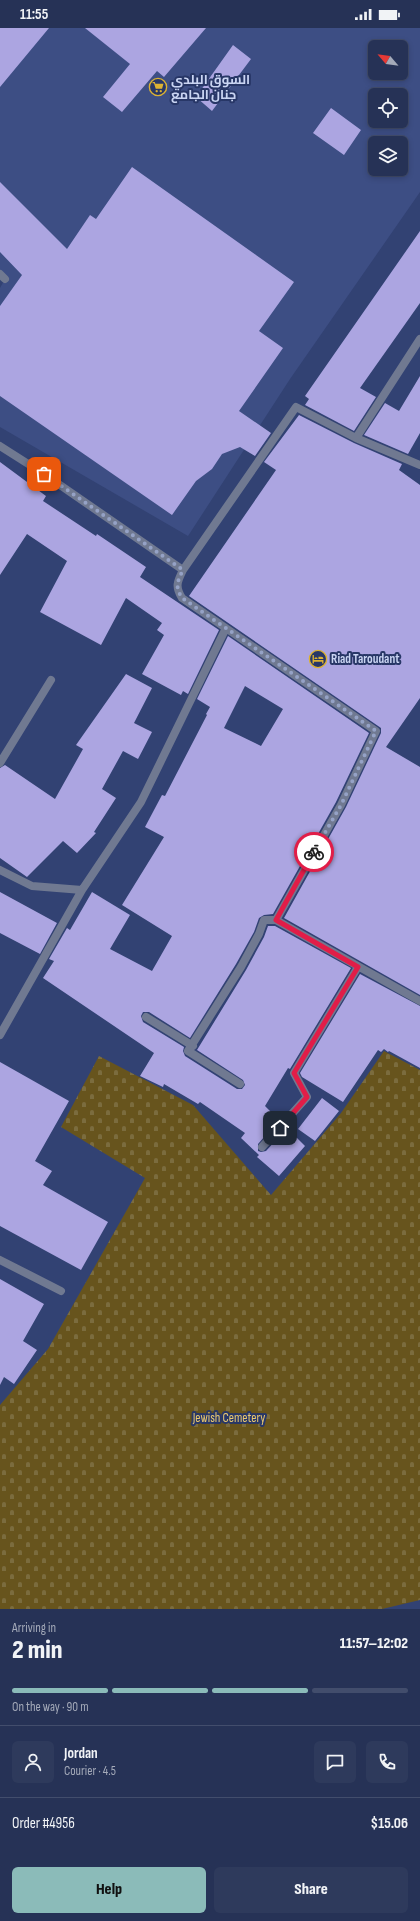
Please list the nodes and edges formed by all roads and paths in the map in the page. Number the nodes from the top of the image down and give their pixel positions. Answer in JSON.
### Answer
{"nodes":[{"id":1,"x":420,"y":339,"type":"edge"},
{"id":2,"x":356,"y":438,"type":"junction"},
{"id":3,"x":0,"y":446,"type":"edge"},
{"id":4,"x":420,"y":465,"type":"edge"},
{"id":5,"x":183,"y":570,"type":"junction"},
{"id":6,"x":226,"y":628,"type":"junction"},
{"id":7,"x":51,"y":680,"type":"dead end"},
{"id":8,"x":0,"y":763,"type":"edge"},
{"id":9,"x":0,"y":870,"type":"edge"},
{"id":10,"x":82,"y":890,"type":"junction"},
{"id":11,"x":276,"y":920,"type":"junction"},
{"id":12,"x":358,"y":967,"type":"junction"},
{"id":13,"x":420,"y":1001,"type":"edge"},
{"id":14,"x":146,"y":1017,"type":"dead end"},
{"id":15,"x":0,"y":1035,"type":"edge"},
{"id":16,"x":193,"y":1046,"type":"junction"},
{"id":17,"x":240,"y":1084,"type":"dead end"},
{"id":18,"x":262,"y":1147,"type":"dead end"},
{"id":19,"x":0,"y":1260,"type":"edge"},
{"id":20,"x":61,"y":1291,"type":"dead end"}],
"edges":[{"from":1,"to":2,"type":"street"},
{"from":2,"to":4,"type":"street"},
{"from":2,"to":5,"type":"street"},
{"from":3,"to":5,"type":"street"},
{"from":5,"to":6,"type":"street"},
{"from":6,"to":10,"type":"street"},
{"from":6,"to":11,"type":"street"},
{"from":7,"to":8,"type":"street"},
{"from":9,"to":10,"type":"street"},
{"from":10,"to":15,"type":"street"},
{"from":11,"to":12,"type":"street"},
{"from":11,"to":16,"type":"street"},
{"from":12,"to":13,"type":"street"},
{"from":12,"to":18,"type":"street"},
{"from":14,"to":16,"type":"street"},
{"from":16,"to":17,"type":"street"},
{"from":19,"to":20,"type":"street"}]}
